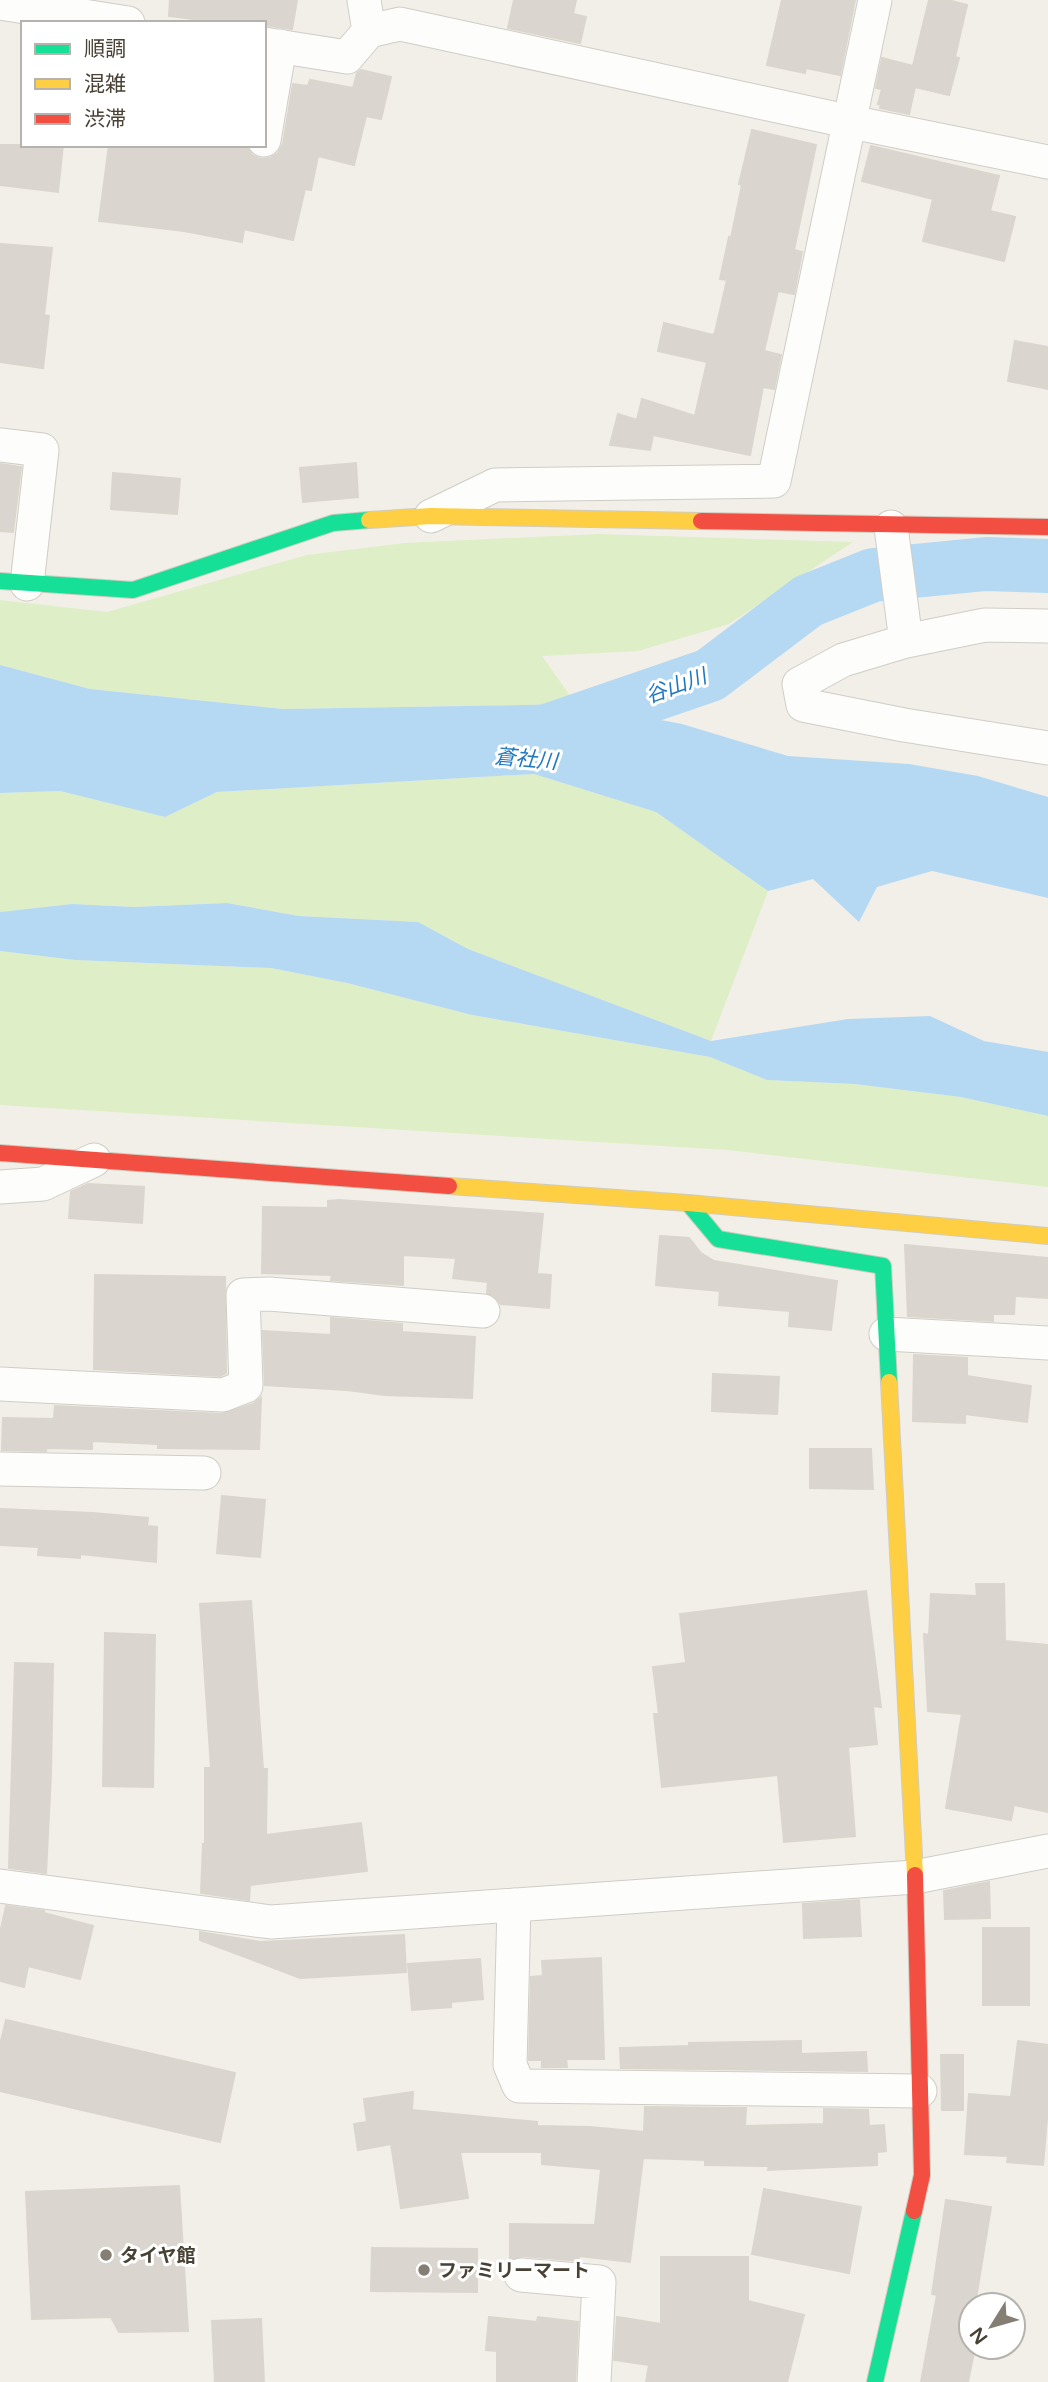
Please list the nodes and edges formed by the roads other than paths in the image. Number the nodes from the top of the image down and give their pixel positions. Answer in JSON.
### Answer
{"nodes":[{"id":1,"x":875,"y":0,"type":"edge"},
{"id":2,"x":0,"y":3,"type":"edge"},
{"id":3,"x":367,"y":15,"type":"edge"},
{"id":4,"x":115,"y":21,"type":"edge"},
{"id":5,"x":272,"y":45,"type":"edge"},
{"id":6,"x":266,"y":114,"type":"edge"},
{"id":7,"x":851,"y":122,"type":"junction"},
{"id":8,"x":1048,"y":162,"type":"edge"},
{"id":9,"x":0,"y":445,"type":"edge"},
{"id":10,"x":431,"y":516,"type":"junction"},
{"id":11,"x":891,"y":525,"type":"junction"},
{"id":12,"x":1048,"y":527,"type":"edge"},
{"id":13,"x":14,"y":582,"type":"edge"},
{"id":14,"x":1048,"y":626,"type":"edge"},
{"id":15,"x":906,"y":640,"type":"junction"},
{"id":16,"x":1048,"y":748,"type":"edge"},
{"id":17,"x":0,"y":1153,"type":"edge"},
{"id":18,"x":94,"y":1160,"type":"junction"},
{"id":19,"x":0,"y":1187,"type":"edge"},
{"id":20,"x":688,"y":1203,"type":"junction"},
{"id":21,"x":1048,"y":1236,"type":"edge"},
{"id":22,"x":484,"y":1311,"type":"dead end"},
{"id":23,"x":886,"y":1334,"type":"junction"},
{"id":24,"x":1048,"y":1343,"type":"edge"},
{"id":25,"x":0,"y":1384,"type":"edge"},
{"id":26,"x":0,"y":1469,"type":"edge"},
{"id":27,"x":204,"y":1473,"type":"dead end"},
{"id":28,"x":1048,"y":1851,"type":"edge"},
{"id":29,"x":915,"y":1877,"type":"junction"},
{"id":30,"x":0,"y":1886,"type":"edge"},
{"id":31,"x":514,"y":1905,"type":"junction"},
{"id":32,"x":920,"y":2091,"type":"junction"},
{"id":33,"x":521,"y":2275,"type":"dead end"},
{"id":34,"x":594,"y":2382,"type":"edge"},
{"id":35,"x":875,"y":2382,"type":"edge"}],
"edges":[{"from":1,"to":7,"type":"street"},
{"from":2,"to":4,"type":"street"},
{"from":3,"to":5,"type":"street"},
{"from":3,"to":7,"type":"street"},
{"from":5,"to":6,"type":"street"},
{"from":7,"to":8,"type":"street"},
{"from":7,"to":10,"type":"street"},
{"from":9,"to":13,"type":"street"},
{"from":10,"to":11,"type":"street"},
{"from":10,"to":13,"type":"street"},
{"from":11,"to":12,"type":"street"},
{"from":11,"to":15,"type":"street"},
{"from":14,"to":15,"type":"street"},
{"from":15,"to":16,"type":"street"},
{"from":17,"to":18,"type":"street"},
{"from":18,"to":19,"type":"street"},
{"from":18,"to":20,"type":"street"},
{"from":20,"to":21,"type":"street"},
{"from":20,"to":23,"type":"street"},
{"from":22,"to":25,"type":"street"},
{"from":23,"to":24,"type":"street"},
{"from":23,"to":29,"type":"street"},
{"from":26,"to":27,"type":"street"},
{"from":28,"to":29,"type":"street"},
{"from":29,"to":31,"type":"street"},
{"from":29,"to":32,"type":"street"},
{"from":30,"to":31,"type":"street"},
{"from":31,"to":32,"type":"street"},
{"from":32,"to":35,"type":"street"},
{"from":33,"to":34,"type":"street"}]}
